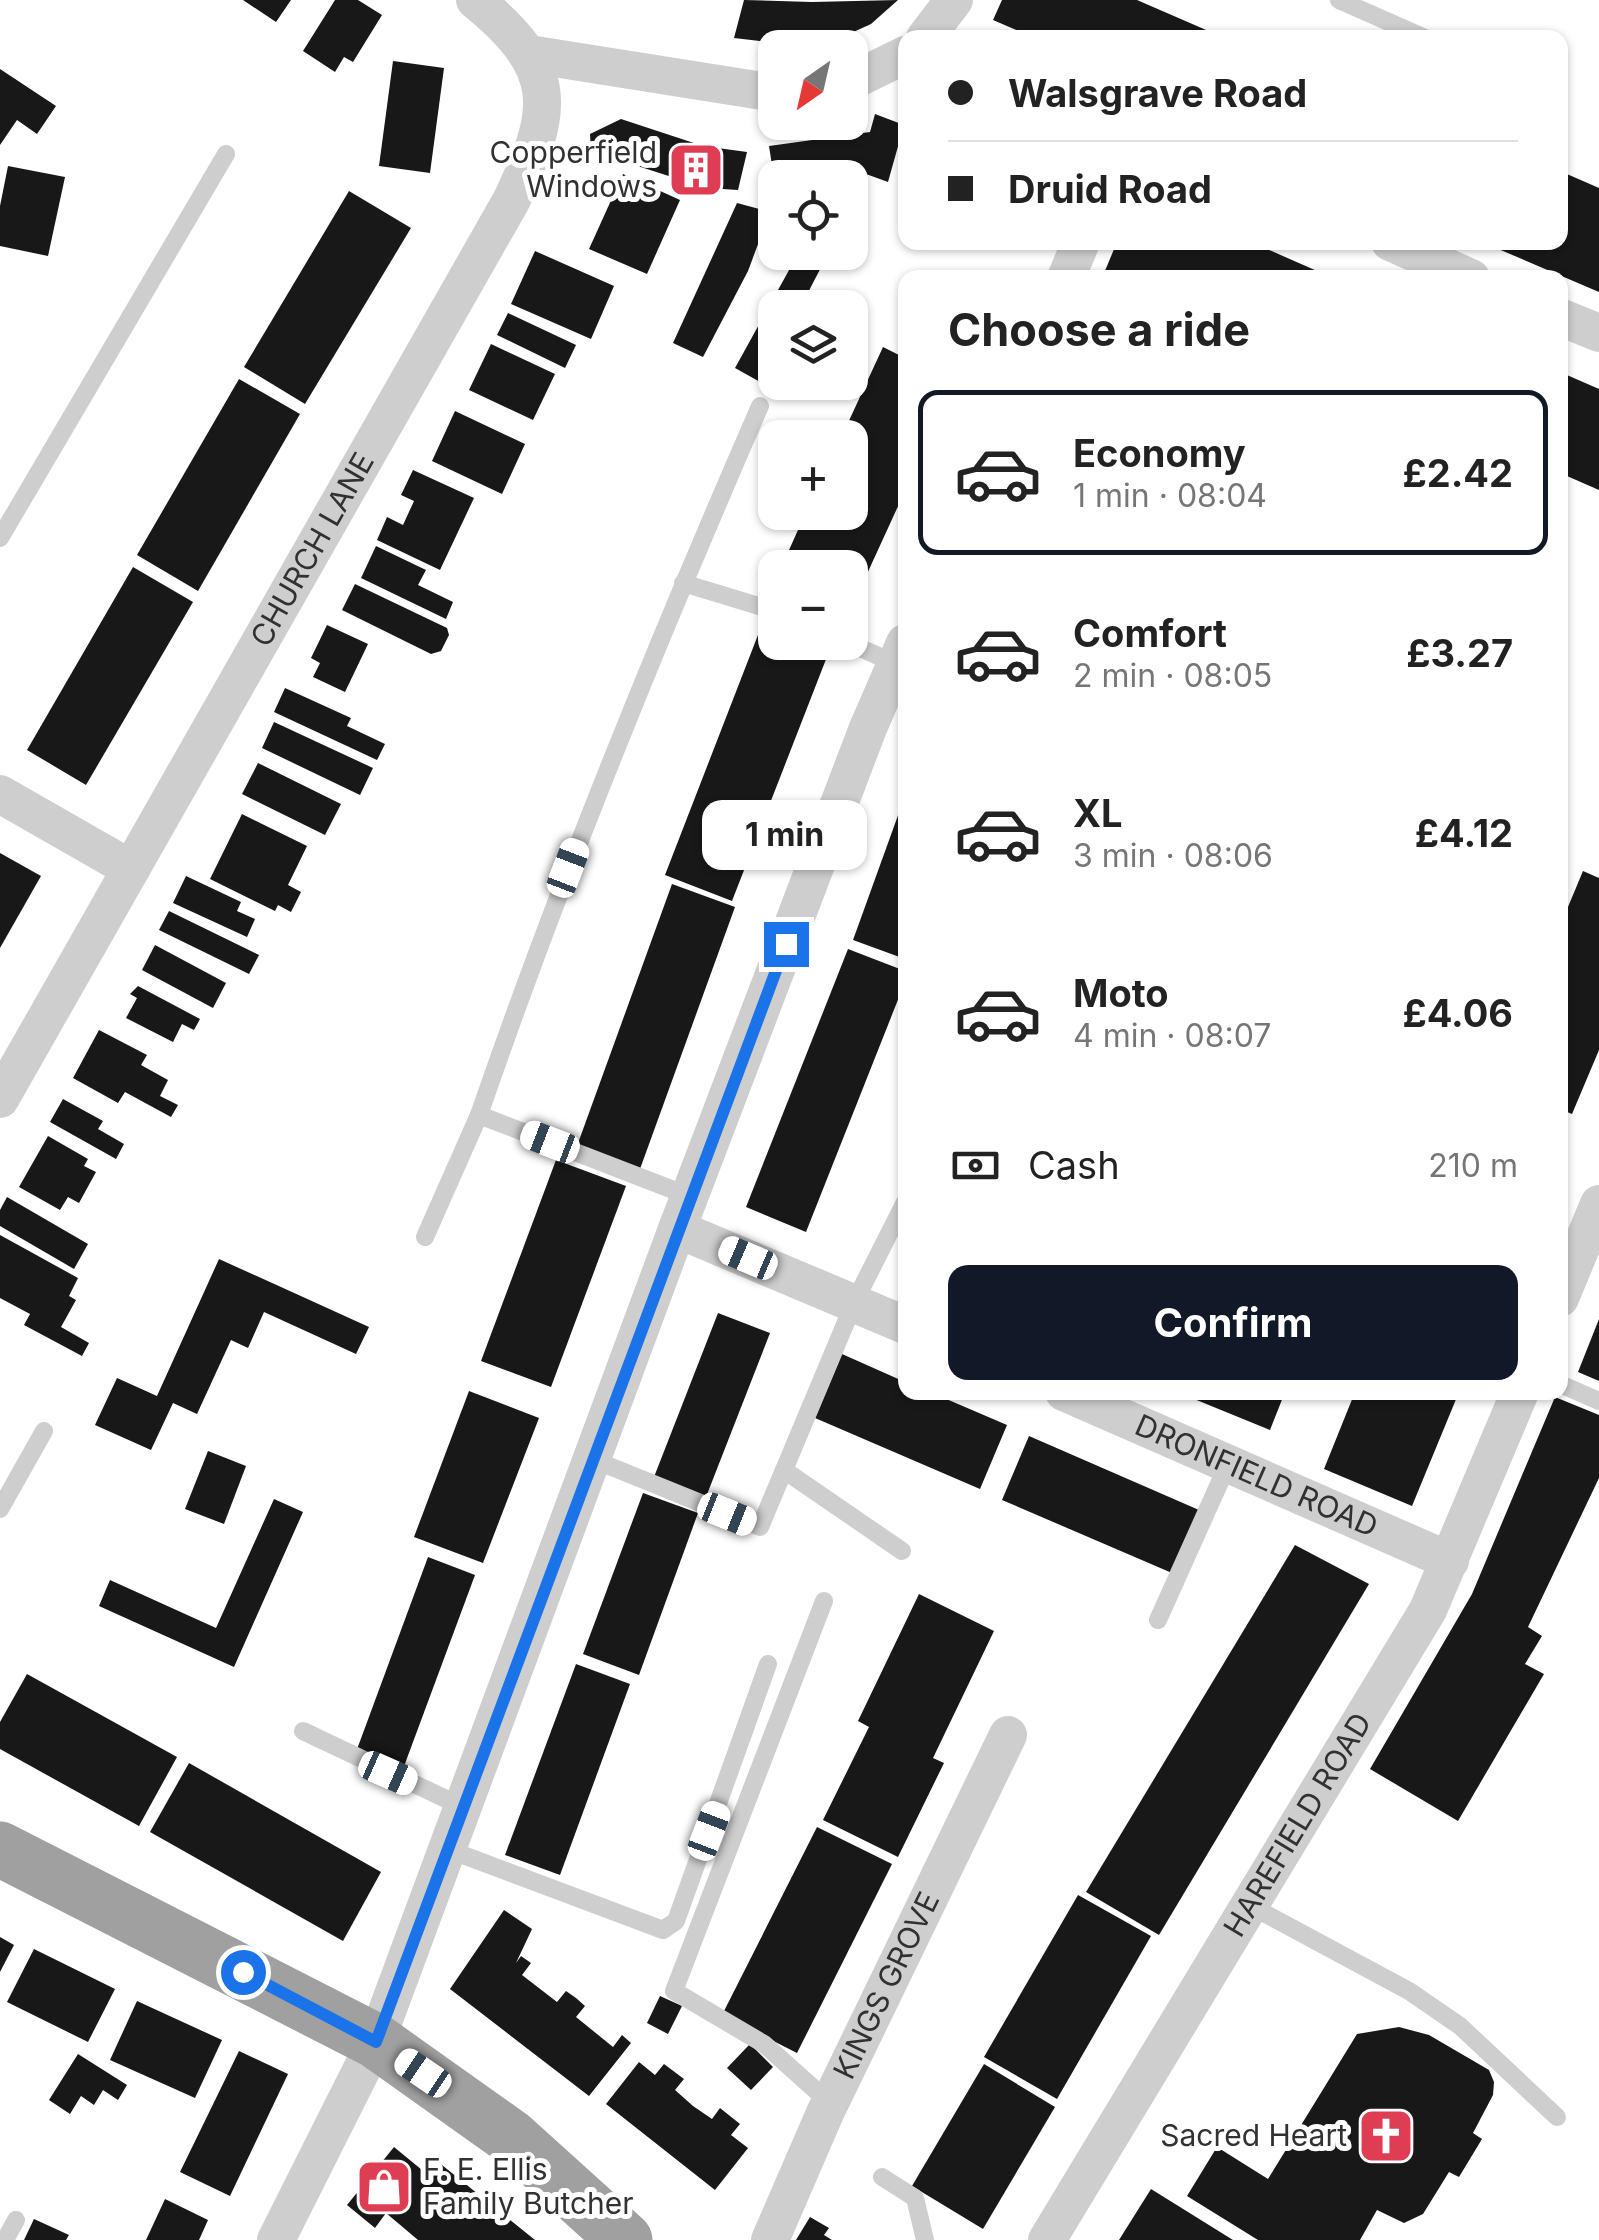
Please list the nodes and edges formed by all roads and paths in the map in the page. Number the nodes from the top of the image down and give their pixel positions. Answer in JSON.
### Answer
{"nodes":[{"id":1,"x":476,"y":0,"type":"edge"},
{"id":2,"x":954,"y":0,"type":"edge"},
{"id":3,"x":1338,"y":0,"type":"edge"},
{"id":4,"x":931,"y":30,"type":"edge"},
{"id":5,"x":1407,"y":30,"type":"edge"},
{"id":6,"x":529,"y":54,"type":"junction"},
{"id":7,"x":898,"y":58,"type":"edge"},
{"id":8,"x":868,"y":73,"type":"edge"},
{"id":9,"x":758,"y":90,"type":"edge"},
{"id":10,"x":226,"y":154,"type":"dead end"},
{"id":11,"x":1408,"y":250,"type":"edge"},
{"id":12,"x":1452,"y":270,"type":"edge"},
{"id":13,"x":1568,"y":320,"type":"edge"},
{"id":14,"x":1599,"y":334,"type":"edge"},
{"id":15,"x":760,"y":406,"type":"dead end"},
{"id":16,"x":0,"y":538,"type":"edge"},
{"id":17,"x":683,"y":583,"type":"junction"},
{"id":18,"x":758,"y":606,"type":"edge"},
{"id":19,"x":868,"y":647,"type":"edge"},
{"id":20,"x":898,"y":654,"type":"edge"},
{"id":21,"x":898,"y":659,"type":"edge"},
{"id":22,"x":0,"y":794,"type":"edge"},
{"id":23,"x":131,"y":868,"type":"junction"},
{"id":24,"x":0,"y":1099,"type":"edge"},
{"id":25,"x":480,"y":1115,"type":"junction"},
{"id":26,"x":1599,"y":1204,"type":"edge"},
{"id":27,"x":683,"y":1212,"type":"junction"},
{"id":28,"x":898,"y":1216,"type":"edge"},
{"id":29,"x":425,"y":1237,"type":"dead end"},
{"id":30,"x":1568,"y":1279,"type":"edge"},
{"id":31,"x":854,"y":1304,"type":"junction"},
{"id":32,"x":898,"y":1322,"type":"edge"},
{"id":33,"x":1568,"y":1388,"type":"edge"},
{"id":34,"x":1086,"y":1400,"type":"edge"},
{"id":35,"x":1517,"y":1400,"type":"edge"},
{"id":36,"x":1599,"y":1402,"type":"edge"},
{"id":37,"x":44,"y":1431,"type":"dead end"},
{"id":38,"x":592,"y":1459,"type":"junction"},
{"id":39,"x":1228,"y":1464,"type":"junction"},
{"id":40,"x":784,"y":1470,"type":"junction"},
{"id":41,"x":0,"y":1509,"type":"edge"},
{"id":42,"x":902,"y":1551,"type":"dead end"},
{"id":43,"x":1450,"y":1561,"type":"junction"},
{"id":44,"x":824,"y":1602,"type":"dead end"},
{"id":45,"x":1158,"y":1620,"type":"dead end"},
{"id":46,"x":768,"y":1664,"type":"dead end"},
{"id":47,"x":303,"y":1731,"type":"dead end"},
{"id":48,"x":1008,"y":1735,"type":"dead end"},
{"id":49,"x":462,"y":1807,"type":"junction"},
{"id":50,"x":0,"y":1849,"type":"edge"},
{"id":51,"x":447,"y":1849,"type":"junction"},
{"id":52,"x":1248,"y":1905,"type":"junction"},
{"id":53,"x":376,"y":2042,"type":"junction"},
{"id":54,"x":830,"y":2103,"type":"junction"},
{"id":55,"x":1556,"y":2117,"type":"dead end"},
{"id":56,"x":882,"y":2176,"type":"dead end"},
{"id":57,"x":16,"y":2220,"type":"dead end"},
{"id":58,"x":4,"y":2240,"type":"edge"},
{"id":59,"x":276,"y":2240,"type":"edge"},
{"id":60,"x":624,"y":2240,"type":"edge"},
{"id":61,"x":770,"y":2240,"type":"edge"},
{"id":62,"x":924,"y":2240,"type":"edge"},
{"id":63,"x":1046,"y":2240,"type":"edge"}],
"edges":[{"from":1,"to":6,"type":"street","name":"CHURCH LANE"},
{"from":2,"to":4,"type":"street"},
{"from":3,"to":5,"type":"lane"},
{"from":6,"to":9,"type":"street"},
{"from":6,"to":23,"type":"street","name":"CHURCH LANE"},
{"from":7,"to":8,"type":"street"},
{"from":10,"to":16,"type":"lane"},
{"from":11,"to":12,"type":"street"},
{"from":13,"to":14,"type":"street"},
{"from":15,"to":17,"type":"lane"},
{"from":17,"to":18,"type":"lane"},
{"from":17,"to":25,"type":"lane"},
{"from":19,"to":20,"type":"lane"},
{"from":21,"to":27,"type":"street"},
{"from":22,"to":23,"type":"street"},
{"from":23,"to":24,"type":"street","name":"CHURCH LANE"},
{"from":25,"to":27,"type":"lane"},
{"from":25,"to":29,"type":"lane"},
{"from":26,"to":30,"type":"street"},
{"from":27,"to":31,"type":"street"},
{"from":27,"to":38,"type":"street"},
{"from":28,"to":31,"type":"lane"},
{"from":31,"to":32,"type":"street"},
{"from":31,"to":40,"type":"lane"},
{"from":33,"to":36,"type":"lane"},
{"from":34,"to":39,"type":"street","name":"DRONFIELD ROAD"},
{"from":35,"to":43,"type":"street","name":"HAREFIELD ROAD"},
{"from":37,"to":41,"type":"lane"},
{"from":38,"to":40,"type":"lane"},
{"from":38,"to":49,"type":"street"},
{"from":39,"to":43,"type":"street","name":"DRONFIELD ROAD"},
{"from":39,"to":45,"type":"lane"},
{"from":40,"to":42,"type":"lane"},
{"from":43,"to":52,"type":"street","name":"HAREFIELD ROAD"},
{"from":44,"to":54,"type":"lane"},
{"from":46,"to":51,"type":"lane"},
{"from":47,"to":49,"type":"lane"},
{"from":48,"to":54,"type":"street","name":"KINGS GROVE"},
{"from":49,"to":51,"type":"street"},
{"from":50,"to":53,"type":"highway"},
{"from":51,"to":53,"type":"street"},
{"from":52,"to":55,"type":"lane"},
{"from":52,"to":63,"type":"street","name":"HAREFIELD ROAD"},
{"from":53,"to":59,"type":"street"},
{"from":53,"to":60,"type":"highway"},
{"from":54,"to":61,"type":"street","name":"KINGS GROVE"},
{"from":56,"to":62,"type":"lane"},
{"from":57,"to":58,"type":"lane"}]}
